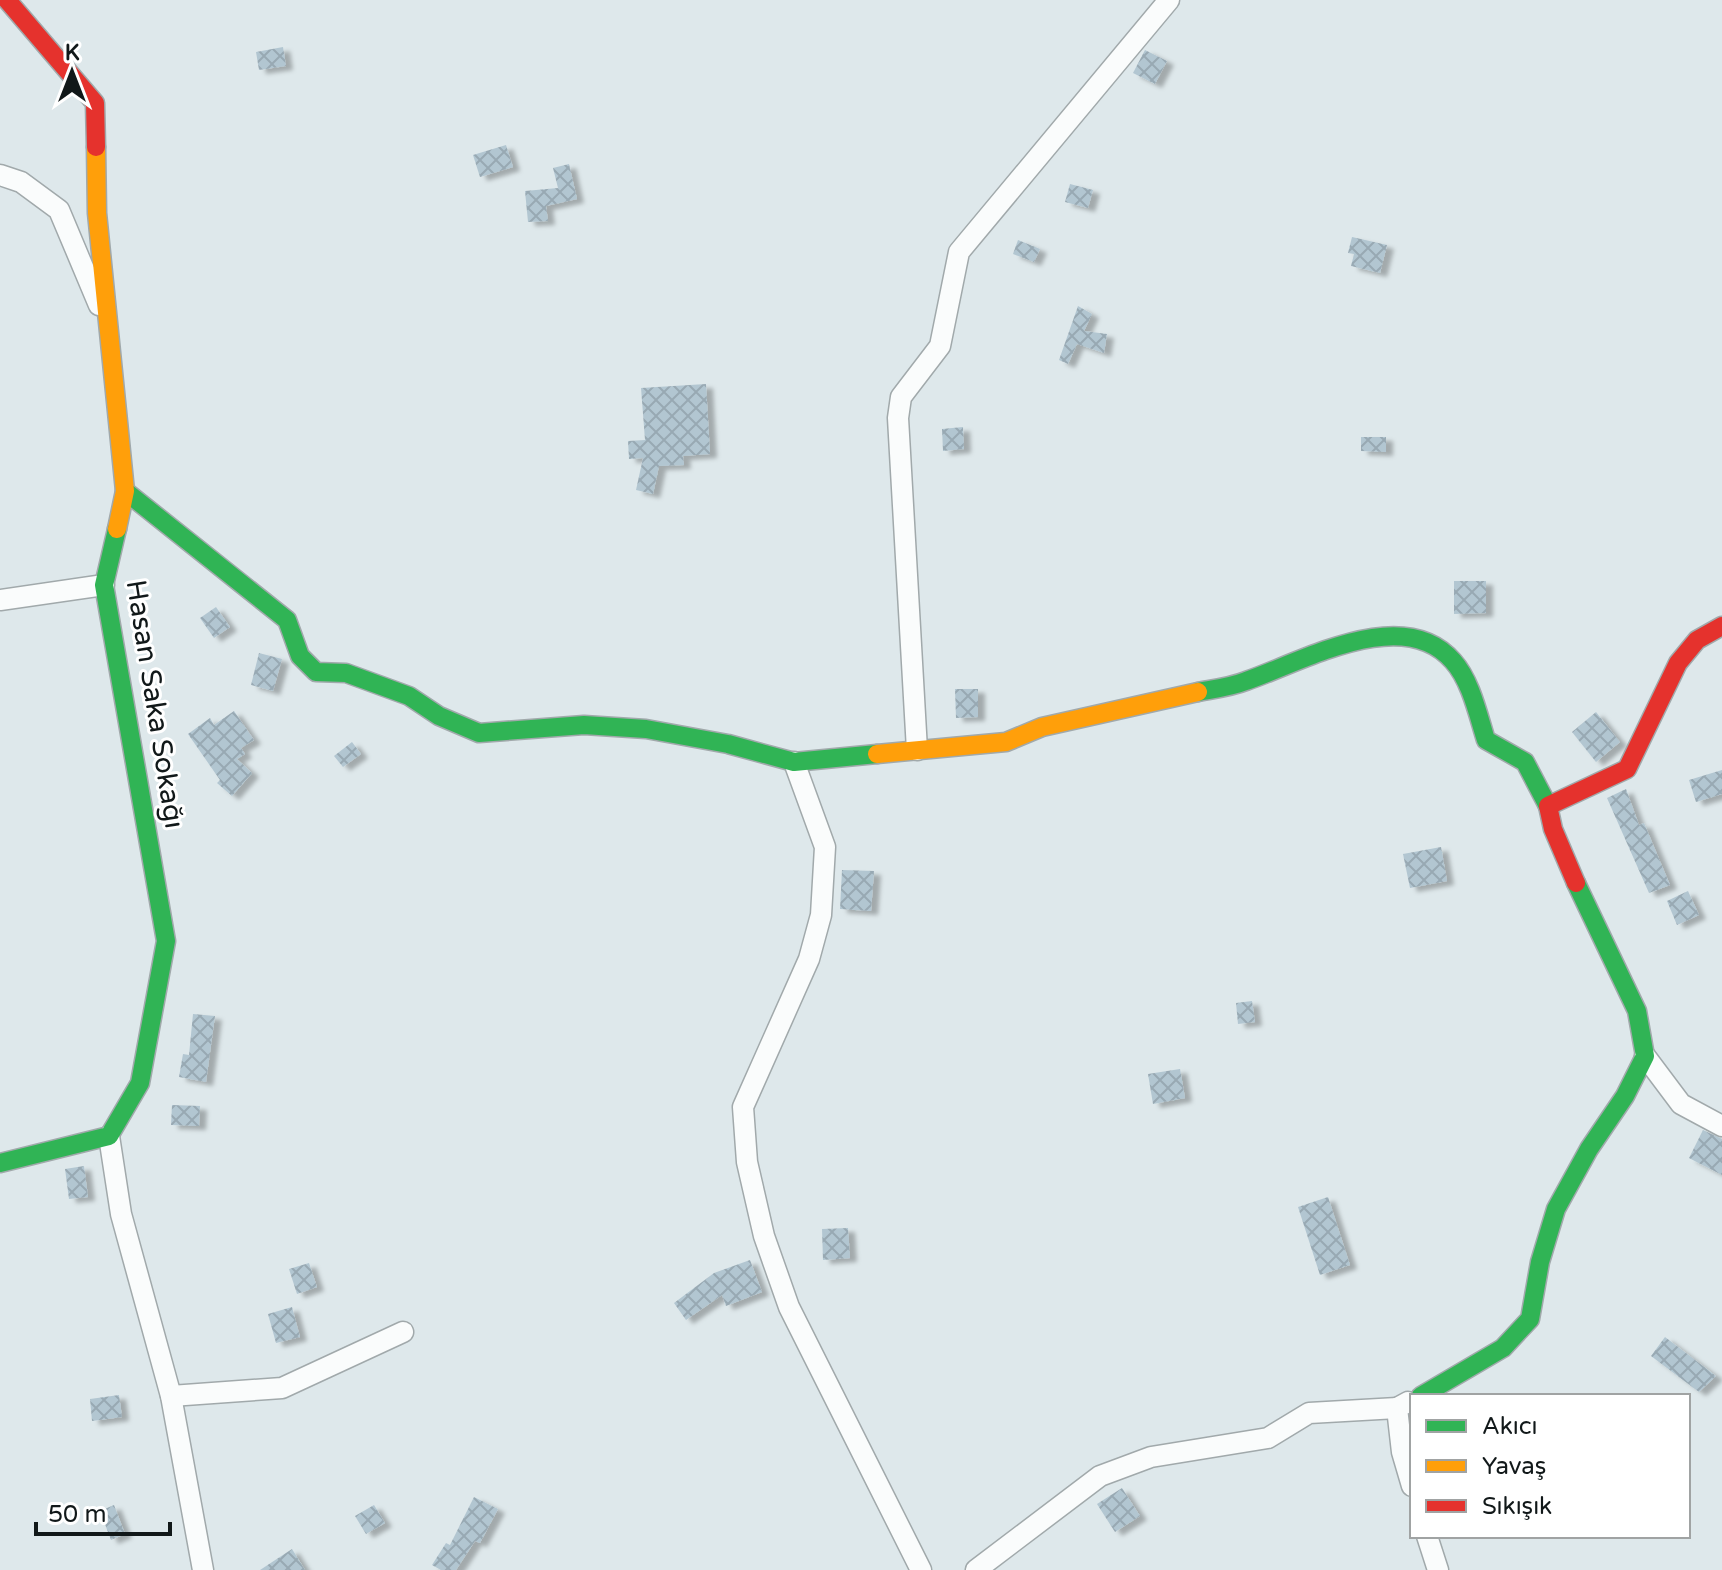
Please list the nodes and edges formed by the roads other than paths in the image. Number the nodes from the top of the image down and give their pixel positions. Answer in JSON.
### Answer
{"nodes":[{"id":1,"x":7,"y":0,"type":"edge"},
{"id":2,"x":1169,"y":0,"type":"edge"},
{"id":3,"x":0,"y":175,"type":"edge"},
{"id":4,"x":109,"y":325,"type":"junction"},
{"id":5,"x":125,"y":491,"type":"junction"},
{"id":6,"x":104,"y":585,"type":"junction"},
{"id":7,"x":0,"y":600,"type":"edge"},
{"id":8,"x":1722,"y":626,"type":"edge"},
{"id":9,"x":917,"y":750,"type":"junction"},
{"id":10,"x":794,"y":762,"type":"junction"},
{"id":11,"x":1548,"y":806,"type":"junction"},
{"id":12,"x":1645,"y":1056,"type":"junction"},
{"id":13,"x":1722,"y":1126,"type":"edge"},
{"id":14,"x":109,"y":1136,"type":"junction"},
{"id":15,"x":0,"y":1163,"type":"edge"},
{"id":16,"x":403,"y":1332,"type":"dead end"},
{"id":17,"x":1424,"y":1394,"type":"edge"},
{"id":18,"x":171,"y":1396,"type":"junction"},
{"id":19,"x":1405,"y":1404,"type":"edge"},
{"id":20,"x":1410,"y":1479,"type":"edge"},
{"id":21,"x":1428,"y":1538,"type":"edge"},
{"id":22,"x":203,"y":1570,"type":"edge"},
{"id":23,"x":921,"y":1570,"type":"edge"},
{"id":24,"x":976,"y":1570,"type":"edge"},
{"id":25,"x":1438,"y":1570,"type":"edge"}],
"edges":[{"from":1,"to":4,"type":"street","name":"Hasan Saka Sokağı"},
{"from":2,"to":9,"type":"street"},
{"from":3,"to":4,"type":"street"},
{"from":4,"to":5,"type":"street","name":"Hasan Saka Sokağı"},
{"from":5,"to":6,"type":"street","name":"Hasan Saka Sokağı"},
{"from":5,"to":10,"type":"street"},
{"from":6,"to":7,"type":"street"},
{"from":6,"to":14,"type":"street","name":"Hasan Saka Sokağı"},
{"from":8,"to":11,"type":"street"},
{"from":9,"to":10,"type":"street"},
{"from":9,"to":11,"type":"street"},
{"from":10,"to":23,"type":"street"},
{"from":11,"to":12,"type":"street"},
{"from":12,"to":13,"type":"street"},
{"from":12,"to":17,"type":"street"},
{"from":14,"to":15,"type":"street"},
{"from":14,"to":18,"type":"street"},
{"from":16,"to":18,"type":"street"},
{"from":18,"to":22,"type":"street"},
{"from":19,"to":20,"type":"street"},
{"from":19,"to":24,"type":"street"},
{"from":21,"to":25,"type":"street"}]}
